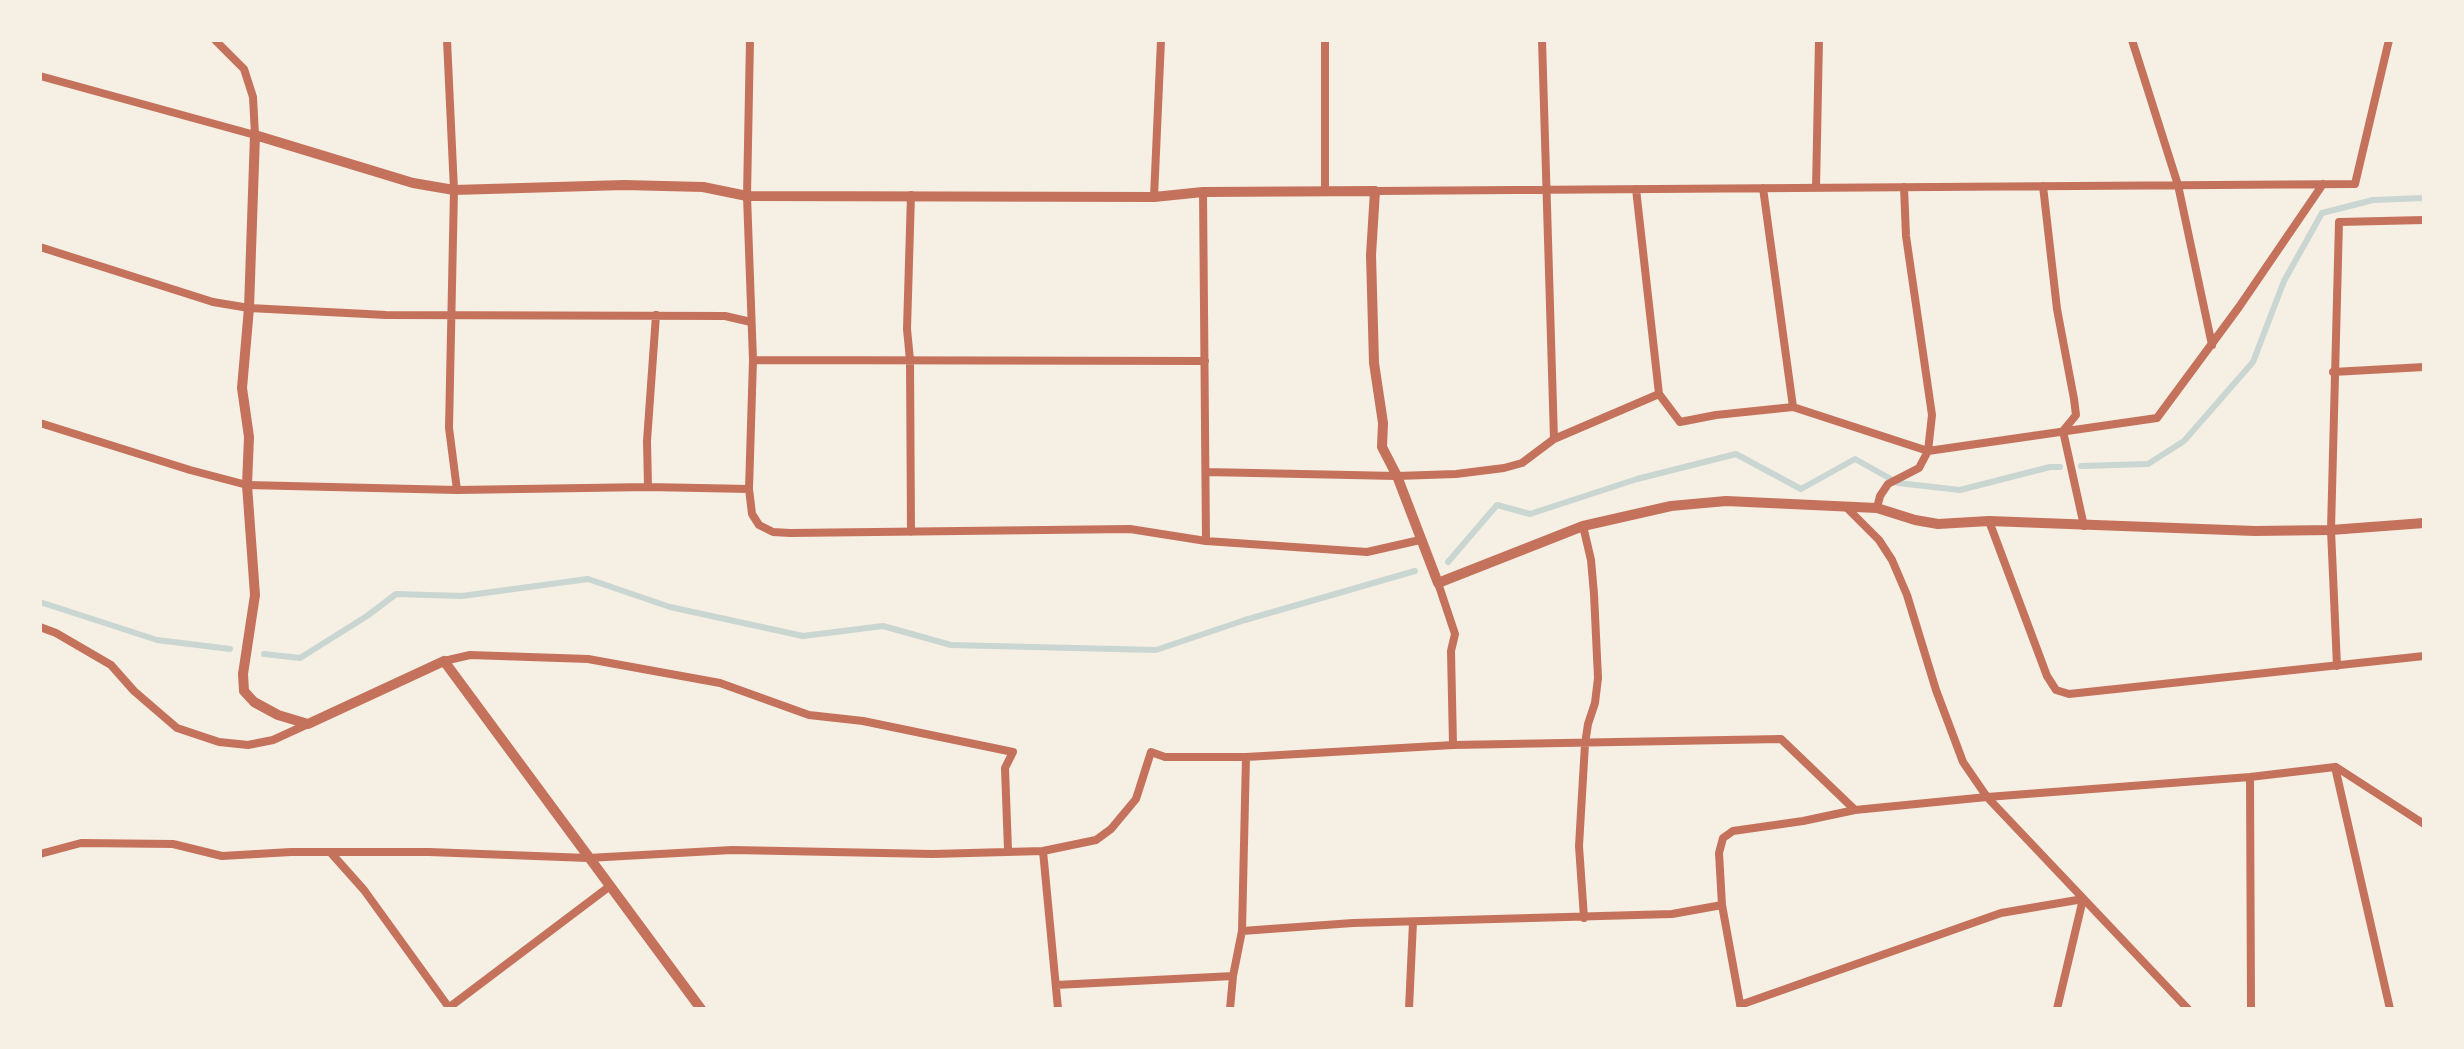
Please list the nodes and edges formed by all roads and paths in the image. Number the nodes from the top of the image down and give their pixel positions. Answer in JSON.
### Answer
{"nodes":[{"id":1,"x":215,"y":40,"type":"edge"},
{"id":2,"x":447,"y":40,"type":"edge"},
{"id":3,"x":750,"y":40,"type":"edge"},
{"id":4,"x":1161,"y":40,"type":"edge"},
{"id":5,"x":1325,"y":40,"type":"edge"},
{"id":6,"x":1542,"y":40,"type":"edge"},
{"id":7,"x":1819,"y":40,"type":"edge"},
{"id":8,"x":2132,"y":40,"type":"edge"},
{"id":9,"x":2389,"y":40,"type":"edge"},
{"id":10,"x":40,"y":76,"type":"edge"},
{"id":11,"x":255,"y":135,"type":"junction"},
{"id":12,"x":2323,"y":184,"type":"junction"},
{"id":13,"x":2178,"y":185,"type":"junction"},
{"id":14,"x":2043,"y":186,"type":"junction"},
{"id":15,"x":1904,"y":187,"type":"junction"},
{"id":16,"x":1763,"y":188,"type":"junction"},
{"id":17,"x":1816,"y":188,"type":"junction"},
{"id":18,"x":1636,"y":189,"type":"junction"},
{"id":19,"x":454,"y":190,"type":"junction"},
{"id":20,"x":1545,"y":190,"type":"junction"},
{"id":21,"x":1325,"y":191,"type":"junction"},
{"id":22,"x":1375,"y":191,"type":"junction"},
{"id":23,"x":1203,"y":192,"type":"junction"},
{"id":24,"x":911,"y":195,"type":"junction"},
{"id":25,"x":747,"y":196,"type":"junction"},
{"id":26,"x":1154,"y":197,"type":"junction"},
{"id":27,"x":2424,"y":220,"type":"edge"},
{"id":28,"x":40,"y":247,"type":"edge"},
{"id":29,"x":249,"y":308,"type":"junction"},
{"id":30,"x":656,"y":315,"type":"junction"},
{"id":31,"x":453,"y":316,"type":"junction"},
{"id":32,"x":751,"y":322,"type":"junction"},
{"id":33,"x":2212,"y":345,"type":"junction"},
{"id":34,"x":753,"y":360,"type":"junction"},
{"id":35,"x":910,"y":360,"type":"junction"},
{"id":36,"x":1205,"y":361,"type":"junction"},
{"id":37,"x":2424,"y":367,"type":"edge"},
{"id":38,"x":2333,"y":372,"type":"junction"},
{"id":39,"x":1659,"y":394,"type":"junction"},
{"id":40,"x":1793,"y":407,"type":"junction"},
{"id":41,"x":40,"y":423,"type":"edge"},
{"id":42,"x":2063,"y":431,"type":"junction"},
{"id":43,"x":1554,"y":439,"type":"junction"},
{"id":44,"x":1928,"y":451,"type":"junction"},
{"id":45,"x":1206,"y":472,"type":"junction"},
{"id":46,"x":1397,"y":476,"type":"junction"},
{"id":47,"x":247,"y":485,"type":"junction"},
{"id":48,"x":648,"y":487,"type":"junction"},
{"id":49,"x":749,"y":489,"type":"junction"},
{"id":50,"x":457,"y":490,"type":"junction"},
{"id":51,"x":1845,"y":506,"type":"junction"},
{"id":52,"x":1877,"y":508,"type":"junction"},
{"id":53,"x":1989,"y":521,"type":"junction"},
{"id":54,"x":2424,"y":523,"type":"edge"},
{"id":55,"x":1583,"y":526,"type":"junction"},
{"id":56,"x":2084,"y":526,"type":"junction"},
{"id":57,"x":2331,"y":530,"type":"junction"},
{"id":58,"x":911,"y":532,"type":"junction"},
{"id":59,"x":1420,"y":540,"type":"junction"},
{"id":60,"x":1206,"y":541,"type":"junction"},
{"id":61,"x":1438,"y":583,"type":"junction"},
{"id":62,"x":40,"y":627,"type":"edge"},
{"id":63,"x":2424,"y":656,"type":"edge"},
{"id":64,"x":444,"y":661,"type":"junction"},
{"id":65,"x":2337,"y":666,"type":"junction"},
{"id":66,"x":308,"y":724,"type":"junction"},
{"id":67,"x":1585,"y":744,"type":"junction"},
{"id":68,"x":1453,"y":745,"type":"junction"},
{"id":69,"x":1246,"y":757,"type":"junction"},
{"id":70,"x":2335,"y":767,"type":"junction"},
{"id":71,"x":2250,"y":777,"type":"junction"},
{"id":72,"x":1987,"y":797,"type":"junction"},
{"id":73,"x":1855,"y":810,"type":"junction"},
{"id":74,"x":2424,"y":824,"type":"edge"},
{"id":75,"x":1008,"y":850,"type":"junction"},
{"id":76,"x":1043,"y":851,"type":"junction"},
{"id":77,"x":331,"y":853,"type":"junction"},
{"id":78,"x":40,"y":854,"type":"edge"},
{"id":79,"x":588,"y":858,"type":"junction"},
{"id":80,"x":610,"y":886,"type":"junction"},
{"id":81,"x":2083,"y":899,"type":"junction"},
{"id":82,"x":1722,"y":905,"type":"junction"},
{"id":83,"x":1584,"y":918,"type":"junction"},
{"id":84,"x":1413,"y":922,"type":"junction"},
{"id":85,"x":1242,"y":931,"type":"junction"},
{"id":86,"x":1233,"y":976,"type":"junction"},
{"id":87,"x":1056,"y":985,"type":"junction"},
{"id":88,"x":1741,"y":1007,"type":"edge"},
{"id":89,"x":449,"y":1008,"type":"edge"},
{"id":90,"x":701,"y":1009,"type":"edge"},
{"id":91,"x":1058,"y":1009,"type":"edge"},
{"id":92,"x":1230,"y":1009,"type":"edge"},
{"id":93,"x":1409,"y":1009,"type":"edge"},
{"id":94,"x":2057,"y":1009,"type":"edge"},
{"id":95,"x":2188,"y":1009,"type":"edge"},
{"id":96,"x":2251,"y":1009,"type":"edge"},
{"id":97,"x":2390,"y":1009,"type":"edge"}],
"edges":[{"from":1,"to":11,"type":"street"},
{"from":2,"to":19,"type":"street"},
{"from":3,"to":25,"type":"street"},
{"from":4,"to":26,"type":"street"},
{"from":5,"to":21,"type":"street"},
{"from":6,"to":20,"type":"street"},
{"from":7,"to":17,"type":"street"},
{"from":8,"to":13,"type":"street"},
{"from":9,"to":12,"type":"street"},
{"from":10,"to":11,"type":"street"},
{"from":11,"to":19,"type":"street"},
{"from":11,"to":29,"type":"street"},
{"from":12,"to":13,"type":"street"},
{"from":12,"to":33,"type":"street"},
{"from":13,"to":14,"type":"street"},
{"from":13,"to":33,"type":"street"},
{"from":14,"to":15,"type":"street"},
{"from":14,"to":42,"type":"street"},
{"from":15,"to":17,"type":"street"},
{"from":15,"to":44,"type":"street"},
{"from":16,"to":17,"type":"street"},
{"from":16,"to":18,"type":"street"},
{"from":16,"to":40,"type":"street"},
{"from":18,"to":20,"type":"street"},
{"from":18,"to":39,"type":"street"},
{"from":19,"to":25,"type":"street"},
{"from":19,"to":31,"type":"street"},
{"from":20,"to":22,"type":"street"},
{"from":20,"to":43,"type":"street"},
{"from":21,"to":22,"type":"street"},
{"from":21,"to":23,"type":"street"},
{"from":22,"to":46,"type":"street"},
{"from":23,"to":26,"type":"street"},
{"from":23,"to":36,"type":"street"},
{"from":24,"to":25,"type":"street"},
{"from":24,"to":26,"type":"street"},
{"from":24,"to":35,"type":"street"},
{"from":25,"to":32,"type":"street"},
{"from":27,"to":38,"type":"street"},
{"from":28,"to":29,"type":"street"},
{"from":29,"to":31,"type":"street"},
{"from":29,"to":47,"type":"street"},
{"from":30,"to":31,"type":"street"},
{"from":30,"to":32,"type":"street"},
{"from":30,"to":48,"type":"street"},
{"from":31,"to":50,"type":"street"},
{"from":32,"to":34,"type":"street"},
{"from":33,"to":42,"type":"street"},
{"from":34,"to":35,"type":"street"},
{"from":34,"to":49,"type":"street"},
{"from":35,"to":36,"type":"street"},
{"from":35,"to":58,"type":"street"},
{"from":36,"to":45,"type":"street"},
{"from":37,"to":38,"type":"street"},
{"from":38,"to":57,"type":"street"},
{"from":39,"to":40,"type":"street"},
{"from":39,"to":43,"type":"street"},
{"from":40,"to":44,"type":"street"},
{"from":41,"to":47,"type":"street"},
{"from":42,"to":44,"type":"street"},
{"from":42,"to":56,"type":"street"},
{"from":43,"to":46,"type":"street"},
{"from":44,"to":52,"type":"street"},
{"from":45,"to":46,"type":"street"},
{"from":45,"to":60,"type":"street"},
{"from":46,"to":59,"type":"street"},
{"from":47,"to":50,"type":"street"},
{"from":47,"to":66,"type":"street"},
{"from":48,"to":49,"type":"street"},
{"from":48,"to":50,"type":"street"},
{"from":49,"to":58,"type":"street"},
{"from":51,"to":52,"type":"street"},
{"from":51,"to":55,"type":"street"},
{"from":51,"to":72,"type":"street"},
{"from":52,"to":53,"type":"street"},
{"from":53,"to":56,"type":"street"},
{"from":53,"to":65,"type":"street"},
{"from":54,"to":57,"type":"street"},
{"from":55,"to":61,"type":"street"},
{"from":55,"to":67,"type":"street"},
{"from":56,"to":57,"type":"street"},
{"from":57,"to":65,"type":"street"},
{"from":58,"to":60,"type":"street"},
{"from":59,"to":60,"type":"street"},
{"from":59,"to":61,"type":"street"},
{"from":61,"to":68,"type":"street"},
{"from":62,"to":66,"type":"street"},
{"from":63,"to":65,"type":"street"},
{"from":64,"to":66,"type":"street"},
{"from":64,"to":75,"type":"street"},
{"from":64,"to":79,"type":"street"},
{"from":67,"to":68,"type":"street"},
{"from":67,"to":73,"type":"street"},
{"from":67,"to":83,"type":"street"},
{"from":68,"to":69,"type":"street"},
{"from":69,"to":76,"type":"street"},
{"from":69,"to":85,"type":"street"},
{"from":70,"to":71,"type":"street"},
{"from":70,"to":74,"type":"street"},
{"from":70,"to":97,"type":"street"},
{"from":71,"to":72,"type":"street"},
{"from":71,"to":96,"type":"street"},
{"from":72,"to":73,"type":"street"},
{"from":72,"to":81,"type":"street"},
{"from":73,"to":82,"type":"street"},
{"from":75,"to":76,"type":"street"},
{"from":75,"to":79,"type":"street"},
{"from":76,"to":87,"type":"street"},
{"from":77,"to":78,"type":"street"},
{"from":77,"to":79,"type":"street"},
{"from":77,"to":89,"type":"street"},
{"from":79,"to":80,"type":"street"},
{"from":80,"to":89,"type":"street"},
{"from":80,"to":90,"type":"street"},
{"from":81,"to":88,"type":"street"},
{"from":81,"to":94,"type":"street"},
{"from":81,"to":95,"type":"street"},
{"from":82,"to":83,"type":"street"},
{"from":82,"to":88,"type":"street"},
{"from":83,"to":84,"type":"street"},
{"from":84,"to":85,"type":"street"},
{"from":84,"to":93,"type":"street"},
{"from":85,"to":86,"type":"street"},
{"from":86,"to":87,"type":"street"},
{"from":86,"to":92,"type":"street"},
{"from":87,"to":91,"type":"street"}]}
